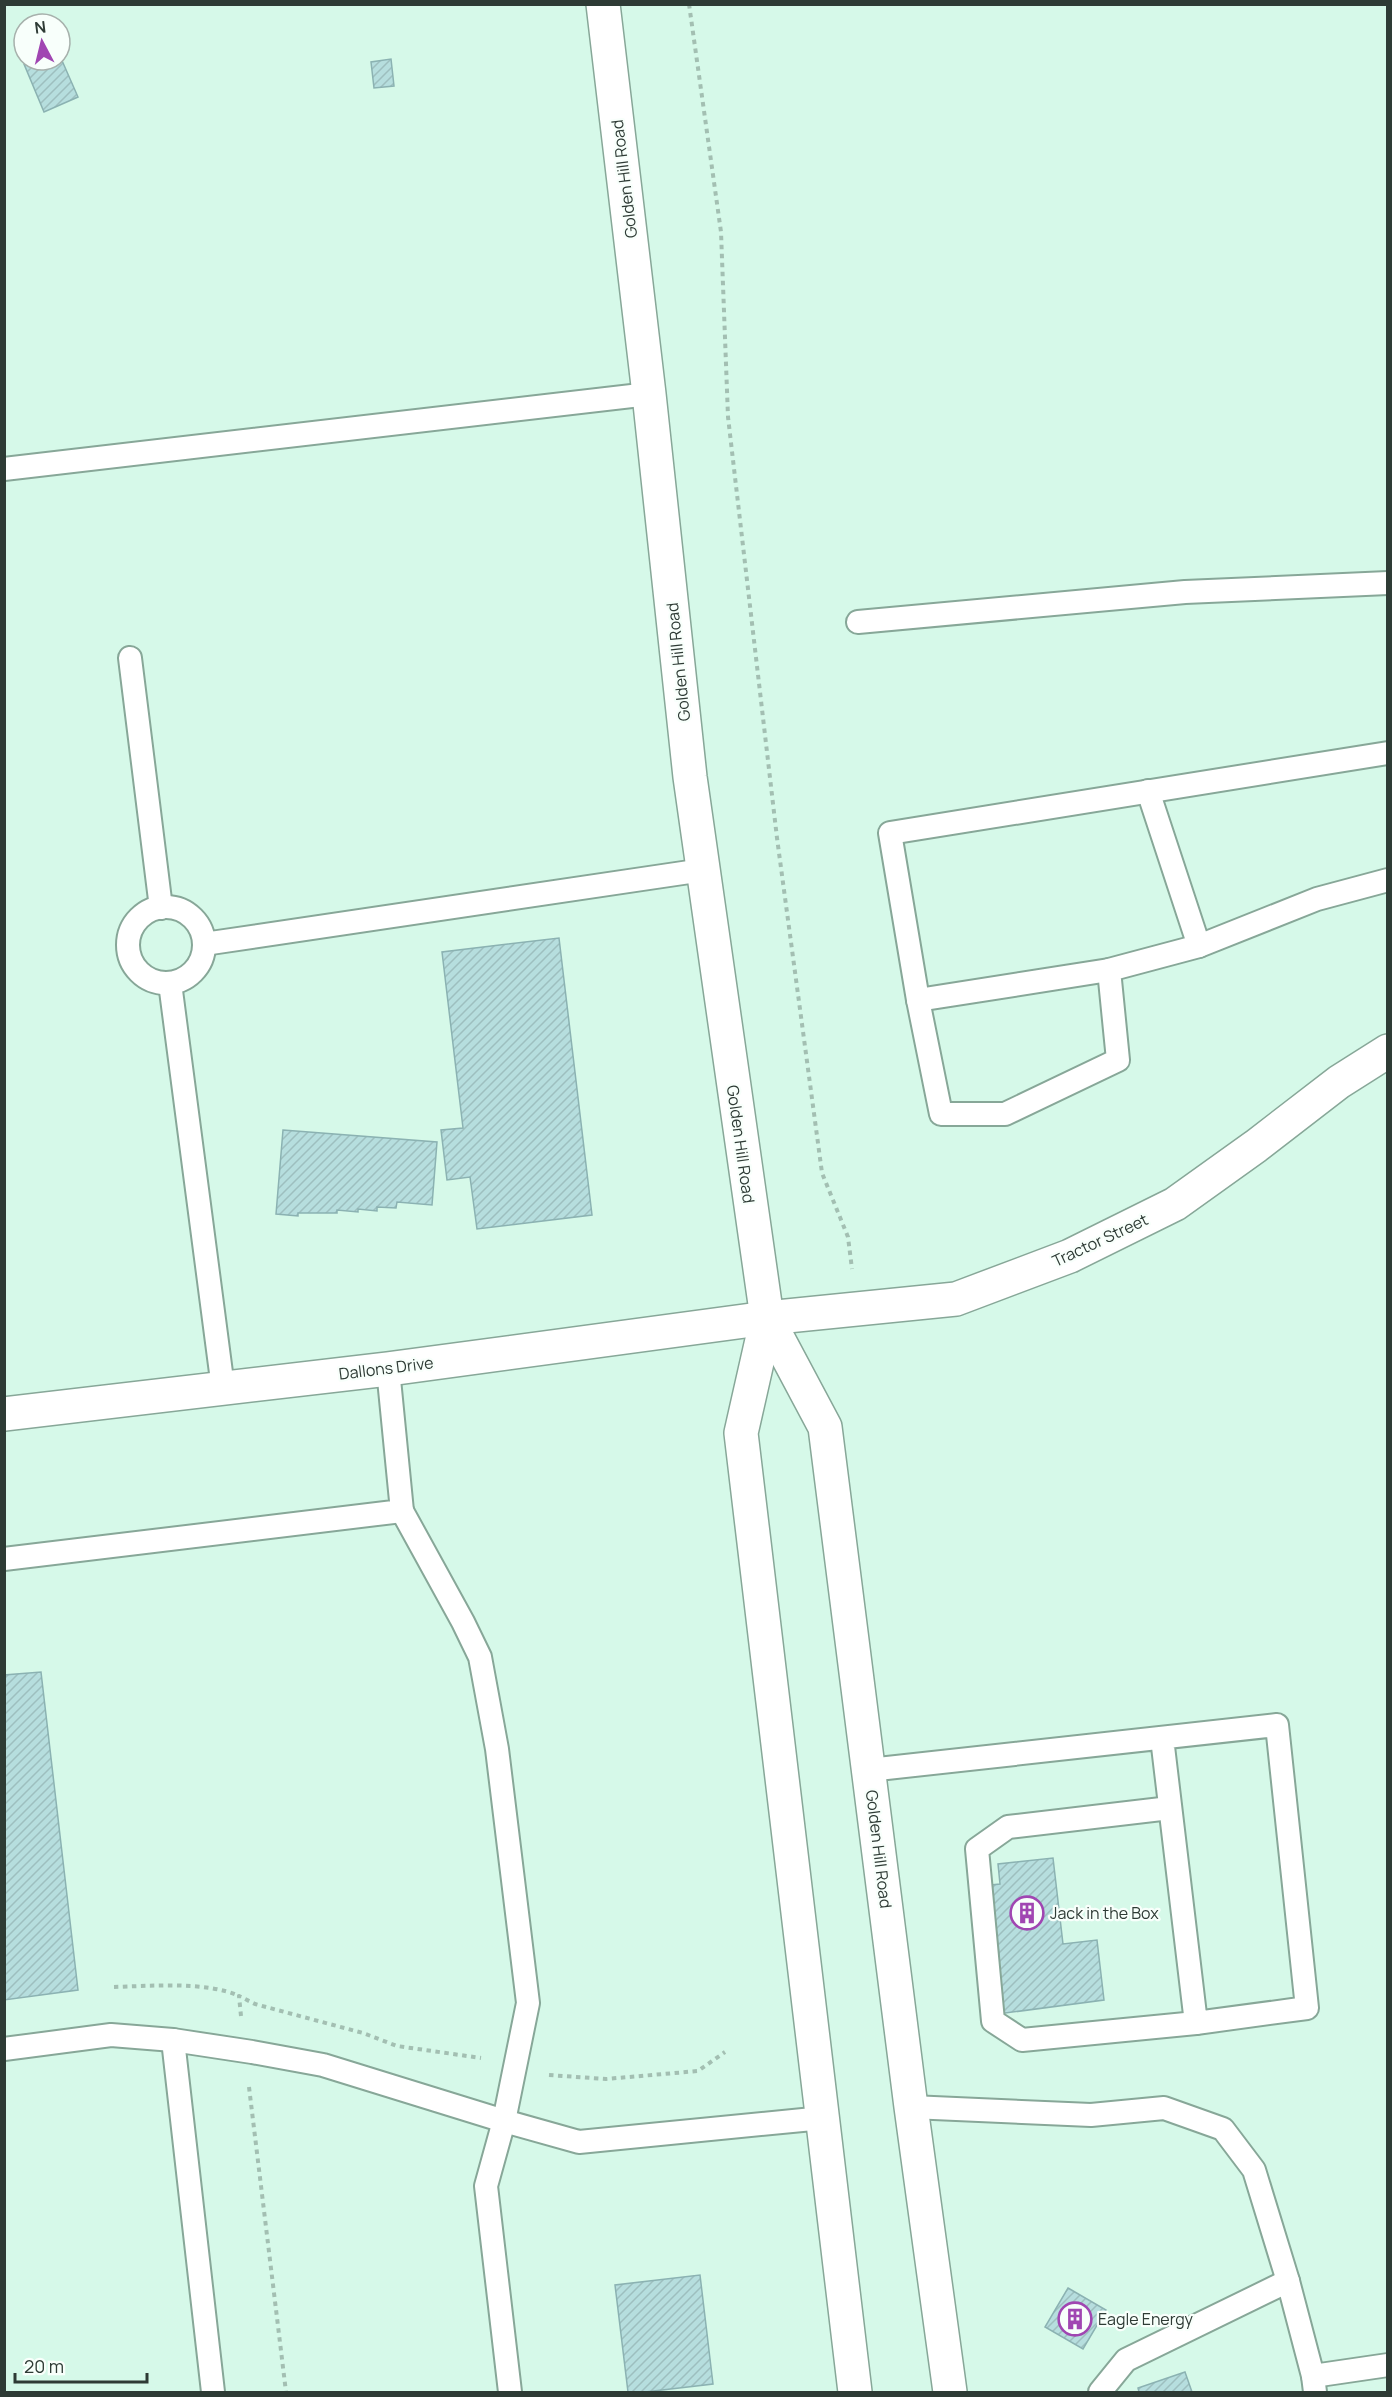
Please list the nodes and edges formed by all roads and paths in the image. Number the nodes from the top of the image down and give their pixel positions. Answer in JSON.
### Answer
{"nodes":[{"id":1,"x":603,"y":4,"type":"edge"},
{"id":2,"x":689,"y":4,"type":"edge"},
{"id":3,"x":649,"y":394,"type":"junction"},
{"id":4,"x":4,"y":469,"type":"edge"},
{"id":5,"x":1388,"y":583,"type":"edge"},
{"id":6,"x":858,"y":622,"type":"dead end"},
{"id":7,"x":130,"y":658,"type":"dead end"},
{"id":8,"x":1388,"y":753,"type":"edge"},
{"id":9,"x":1148,"y":791,"type":"junction"},
{"id":10,"x":703,"y":870,"type":"junction"},
{"id":11,"x":1388,"y":880,"type":"edge"},
{"id":12,"x":161,"y":908,"type":"junction"},
{"id":13,"x":204,"y":944,"type":"junction"},
{"id":14,"x":1199,"y":946,"type":"junction"},
{"id":15,"x":1109,"y":970,"type":"junction"},
{"id":16,"x":171,"y":983,"type":"junction"},
{"id":17,"x":918,"y":1000,"type":"junction"},
{"id":18,"x":1388,"y":1051,"type":"edge"},
{"id":19,"x":857,"y":1309,"type":"junction"},
{"id":20,"x":767,"y":1318,"type":"junction"},
{"id":21,"x":388,"y":1369,"type":"junction"},
{"id":22,"x":223,"y":1388,"type":"junction"},
{"id":23,"x":4,"y":1414,"type":"edge"},
{"id":24,"x":402,"y":1511,"type":"junction"},
{"id":25,"x":4,"y":1559,"type":"edge"},
{"id":26,"x":1162,"y":1738,"type":"junction"},
{"id":27,"x":869,"y":1770,"type":"junction"},
{"id":28,"x":1170,"y":1808,"type":"junction"},
{"id":29,"x":114,"y":1987,"type":"dead end"},
{"id":30,"x":239,"y":1996,"type":"dead end"},
{"id":31,"x":1196,"y":2023,"type":"junction"},
{"id":32,"x":173,"y":2040,"type":"junction"},
{"id":33,"x":4,"y":2049,"type":"edge"},
{"id":34,"x":911,"y":2108,"type":"junction"},
{"id":35,"x":823,"y":2118,"type":"junction"},
{"id":36,"x":504,"y":2121,"type":"junction"},
{"id":37,"x":1288,"y":2281,"type":"junction"},
{"id":38,"x":1388,"y":2366,"type":"edge"},
{"id":39,"x":1314,"y":2384,"type":"edge"},
{"id":40,"x":213,"y":2392,"type":"edge"},
{"id":41,"x":510,"y":2392,"type":"edge"},
{"id":42,"x":855,"y":2392,"type":"edge"},
{"id":43,"x":950,"y":2392,"type":"edge"},
{"id":44,"x":1100,"y":2392,"type":"edge"}],
"edges":[{"from":1,"to":3,"type":"street","name":"Golden Hill Road"},
{"from":2,"to":19,"type":"path"},
{"from":3,"to":4,"type":"lane"},
{"from":3,"to":10,"type":"street","name":"Golden Hill Road"},
{"from":5,"to":6,"type":"lane"},
{"from":7,"to":12,"type":"lane"},
{"from":8,"to":9,"type":"lane"},
{"from":9,"to":14,"type":"lane"},
{"from":9,"to":17,"type":"lane"},
{"from":10,"to":13,"type":"lane"},
{"from":10,"to":20,"type":"street","name":"Golden Hill Road"},
{"from":11,"to":14,"type":"lane"},
{"from":12,"to":13,"type":"lane"},
{"from":12,"to":16,"type":"lane"},
{"from":13,"to":16,"type":"lane"},
{"from":14,"to":15,"type":"lane"},
{"from":15,"to":17,"type":"lane"},
{"from":15,"to":17,"type":"lane"},
{"from":16,"to":22,"type":"lane"},
{"from":18,"to":19,"type":"street","name":"Tractor Street"},
{"from":19,"to":20,"type":"street","name":"Tractor Street"},
{"from":20,"to":21,"type":"street","name":"Dallons Drive"},
{"from":20,"to":27,"type":"street","name":"Golden Hill Road"},
{"from":20,"to":35,"type":"street","name":"Golden Hill Road"},
{"from":21,"to":22,"type":"street","name":"Dallons Drive"},
{"from":21,"to":24,"type":"lane"},
{"from":22,"to":23,"type":"street","name":"Dallons Drive"},
{"from":24,"to":25,"type":"lane"},
{"from":24,"to":36,"type":"lane"},
{"from":26,"to":27,"type":"lane"},
{"from":26,"to":28,"type":"lane"},
{"from":26,"to":31,"type":"lane"},
{"from":27,"to":34,"type":"street","name":"Golden Hill Road"},
{"from":28,"to":31,"type":"lane"},
{"from":28,"to":31,"type":"lane"},
{"from":29,"to":30,"type":"path"},
{"from":32,"to":33,"type":"lane"},
{"from":32,"to":36,"type":"lane"},
{"from":32,"to":40,"type":"lane"},
{"from":34,"to":37,"type":"lane"},
{"from":34,"to":43,"type":"street","name":"Golden Hill Road"},
{"from":35,"to":36,"type":"lane"},
{"from":35,"to":42,"type":"street","name":"Golden Hill Road"},
{"from":36,"to":41,"type":"lane"},
{"from":37,"to":39,"type":"lane"},
{"from":37,"to":44,"type":"lane"},
{"from":38,"to":39,"type":"lane"}]}
